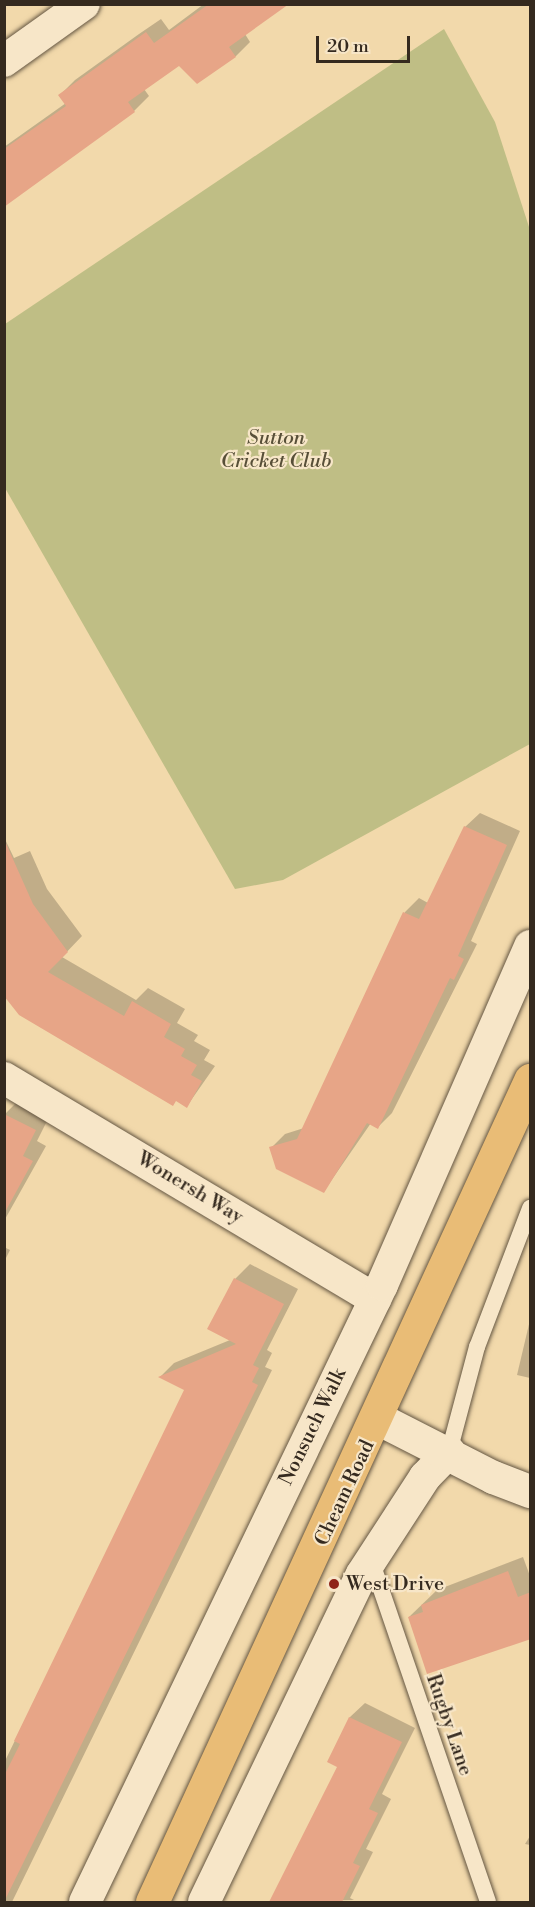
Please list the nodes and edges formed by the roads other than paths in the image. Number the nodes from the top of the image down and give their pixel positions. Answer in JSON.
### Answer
{"nodes":[{"id":1,"x":84,"y":4,"type":"edge"},
{"id":2,"x":4,"y":62,"type":"edge"},
{"id":3,"x":531,"y":946,"type":"edge"},
{"id":4,"x":4,"y":1078,"type":"edge"},
{"id":5,"x":531,"y":1080,"type":"edge"},
{"id":6,"x":531,"y":1208,"type":"edge"},
{"id":7,"x":375,"y":1299,"type":"junction"},
{"id":8,"x":379,"y":1419,"type":"junction"},
{"id":9,"x":449,"y":1452,"type":"junction"},
{"id":10,"x":531,"y":1491,"type":"edge"},
{"id":11,"x":371,"y":1560,"type":"junction"},
{"id":12,"x":86,"y":1902,"type":"edge"},
{"id":13,"x":152,"y":1902,"type":"edge"},
{"id":14,"x":204,"y":1902,"type":"edge"},
{"id":15,"x":488,"y":1902,"type":"edge"}],
"edges":[{"from":1,"to":2,"type":"street"},
{"from":3,"to":7,"type":"street","name":"Nonsuch Walk"},
{"from":4,"to":7,"type":"street","name":"Wonersh Way"},
{"from":5,"to":8,"type":"highway","name":"Cheam Road"},
{"from":6,"to":9,"type":"lane"},
{"from":7,"to":12,"type":"street","name":"Nonsuch Walk"},
{"from":8,"to":9,"type":"street"},
{"from":8,"to":13,"type":"highway","name":"Cheam Road"},
{"from":9,"to":10,"type":"street"},
{"from":9,"to":11,"type":"street"},
{"from":11,"to":14,"type":"street"},
{"from":11,"to":15,"type":"lane","name":"Rugby Lane"}]}
